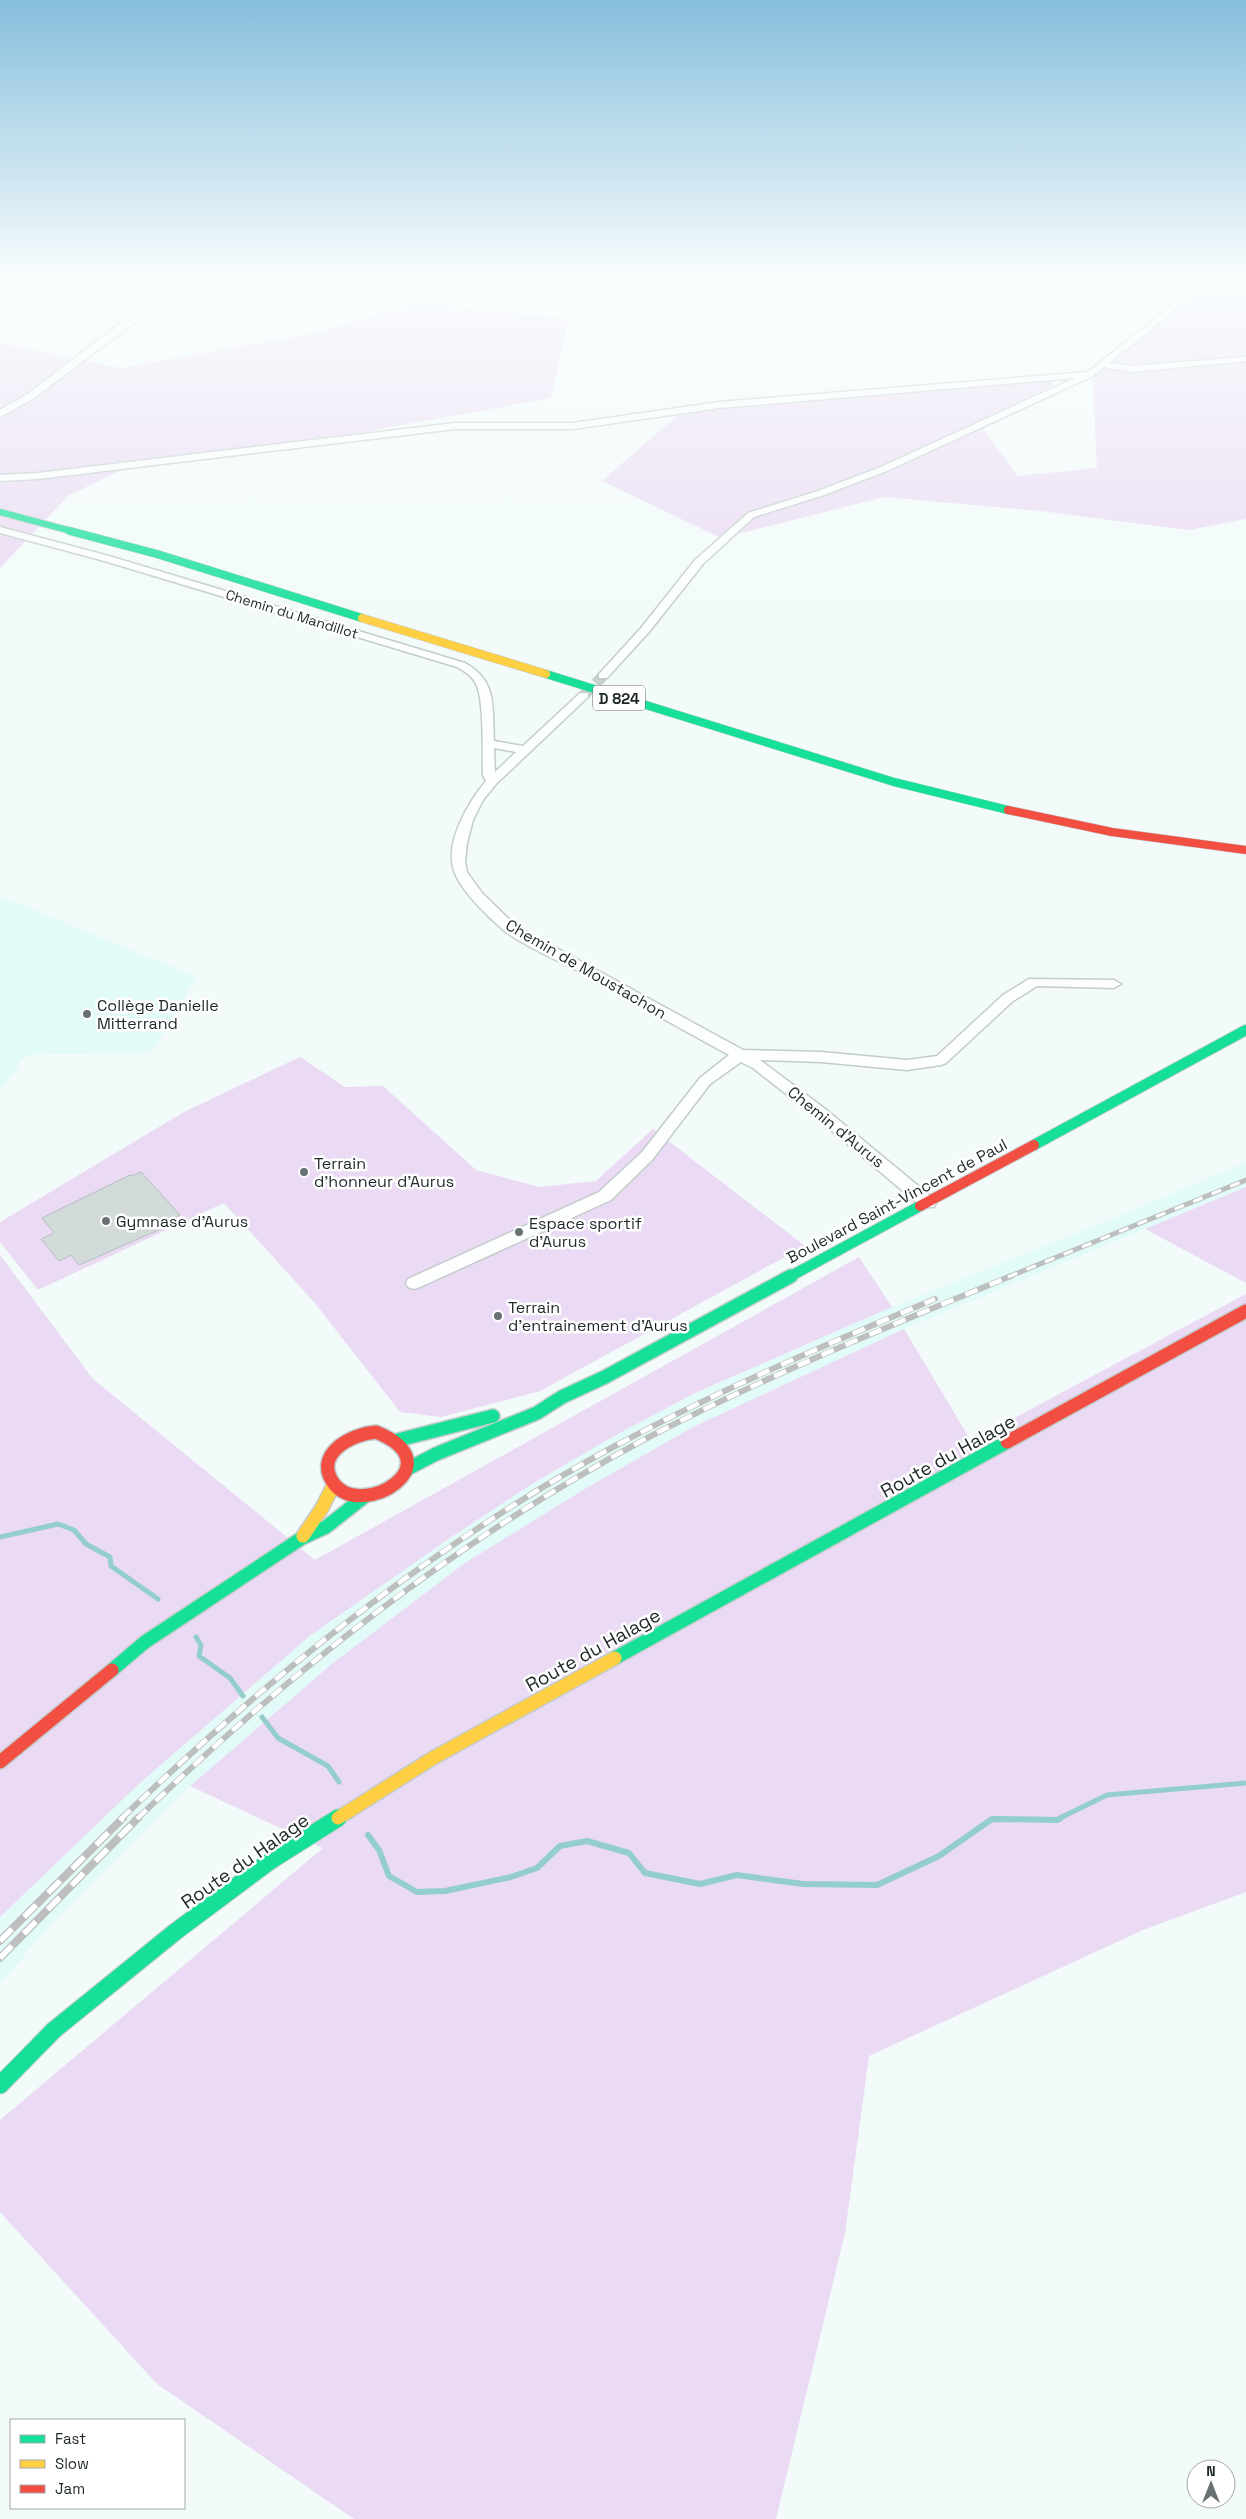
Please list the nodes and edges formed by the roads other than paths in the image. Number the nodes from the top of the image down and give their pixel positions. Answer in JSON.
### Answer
{"nodes":[{"id":1,"x":28,"y":398,"type":"edge"},
{"id":2,"x":806,"y":398,"type":"edge"},
{"id":3,"x":1039,"y":398,"type":"edge"},
{"id":4,"x":0,"y":414,"type":"edge"},
{"id":5,"x":0,"y":478,"type":"edge"},
{"id":6,"x":0,"y":505,"type":"edge"},
{"id":7,"x":0,"y":512,"type":"edge"},
{"id":8,"x":0,"y":530,"type":"edge"},
{"id":9,"x":603,"y":676,"type":"tunnel mouth"},
{"id":10,"x":584,"y":695,"type":"tunnel mouth"},
{"id":11,"x":488,"y":744,"type":"junction"},
{"id":12,"x":526,"y":750,"type":"junction"},
{"id":13,"x":492,"y":781,"type":"junction"},
{"id":14,"x":1246,"y":838,"type":"edge"},
{"id":15,"x":1246,"y":850,"type":"edge"},
{"id":16,"x":1114,"y":984,"type":"dead end"},
{"id":17,"x":1246,"y":1030,"type":"edge"},
{"id":18,"x":741,"y":1055,"type":"junction"},
{"id":19,"x":928,"y":1203,"type":"junction"},
{"id":20,"x":414,"y":1283,"type":"dead end"},
{"id":21,"x":1246,"y":1311,"type":"edge"},
{"id":22,"x":562,"y":1397,"type":"junction"},
{"id":23,"x":398,"y":1440,"type":"junction"},
{"id":24,"x":407,"y":1468,"type":"junction"},
{"id":25,"x":334,"y":1484,"type":"junction"},
{"id":26,"x":364,"y":1496,"type":"junction"},
{"id":27,"x":302,"y":1538,"type":"junction"},
{"id":28,"x":0,"y":1762,"type":"edge"},
{"id":29,"x":0,"y":2085,"type":"edge"}],
"edges":[{"from":1,"to":4,"type":"street"},
{"from":2,"to":5,"type":"street"},
{"from":3,"to":9,"type":"street"},
{"from":6,"to":14,"type":"main road","number":"D 824"},
{"from":7,"to":15,"type":"main road","number":"D 824"},
{"from":8,"to":11,"type":"street","name":"Chemin du Mandillot"},
{"from":10,"to":12,"type":"street","name":"Chemin de Moustachon"},
{"from":11,"to":12,"type":"street"},
{"from":11,"to":13,"type":"street","name":"Chemin du Mandillot"},
{"from":12,"to":13,"type":"street","name":"Chemin de Moustachon"},
{"from":13,"to":18,"type":"street","name":"Chemin de Moustachon"},
{"from":16,"to":18,"type":"street"},
{"from":17,"to":19,"type":"main road","name":"Boulevard Saint-Vincent de Paul"},
{"from":18,"to":19,"type":"street","name":"Chemin d'Aurus"},
{"from":18,"to":20,"type":"street"},
{"from":19,"to":22,"type":"main road","name":"Boulevard Saint-Vincent de Paul"},
{"from":21,"to":29,"type":"main road","name":"Route du Halage"},
{"from":22,"to":23,"type":"main road","name":"Boulevard Saint-Vincent de Paul"},
{"from":22,"to":24,"type":"main road","name":"Boulevard Saint-Vincent de Paul"},
{"from":23,"to":24,"type":"main road"},
{"from":23,"to":25,"type":"main road"},
{"from":24,"to":26,"type":"main road"},
{"from":25,"to":26,"type":"main road"},
{"from":25,"to":27,"type":"main road"},
{"from":26,"to":27,"type":"main road"},
{"from":27,"to":28,"type":"main road"}]}
